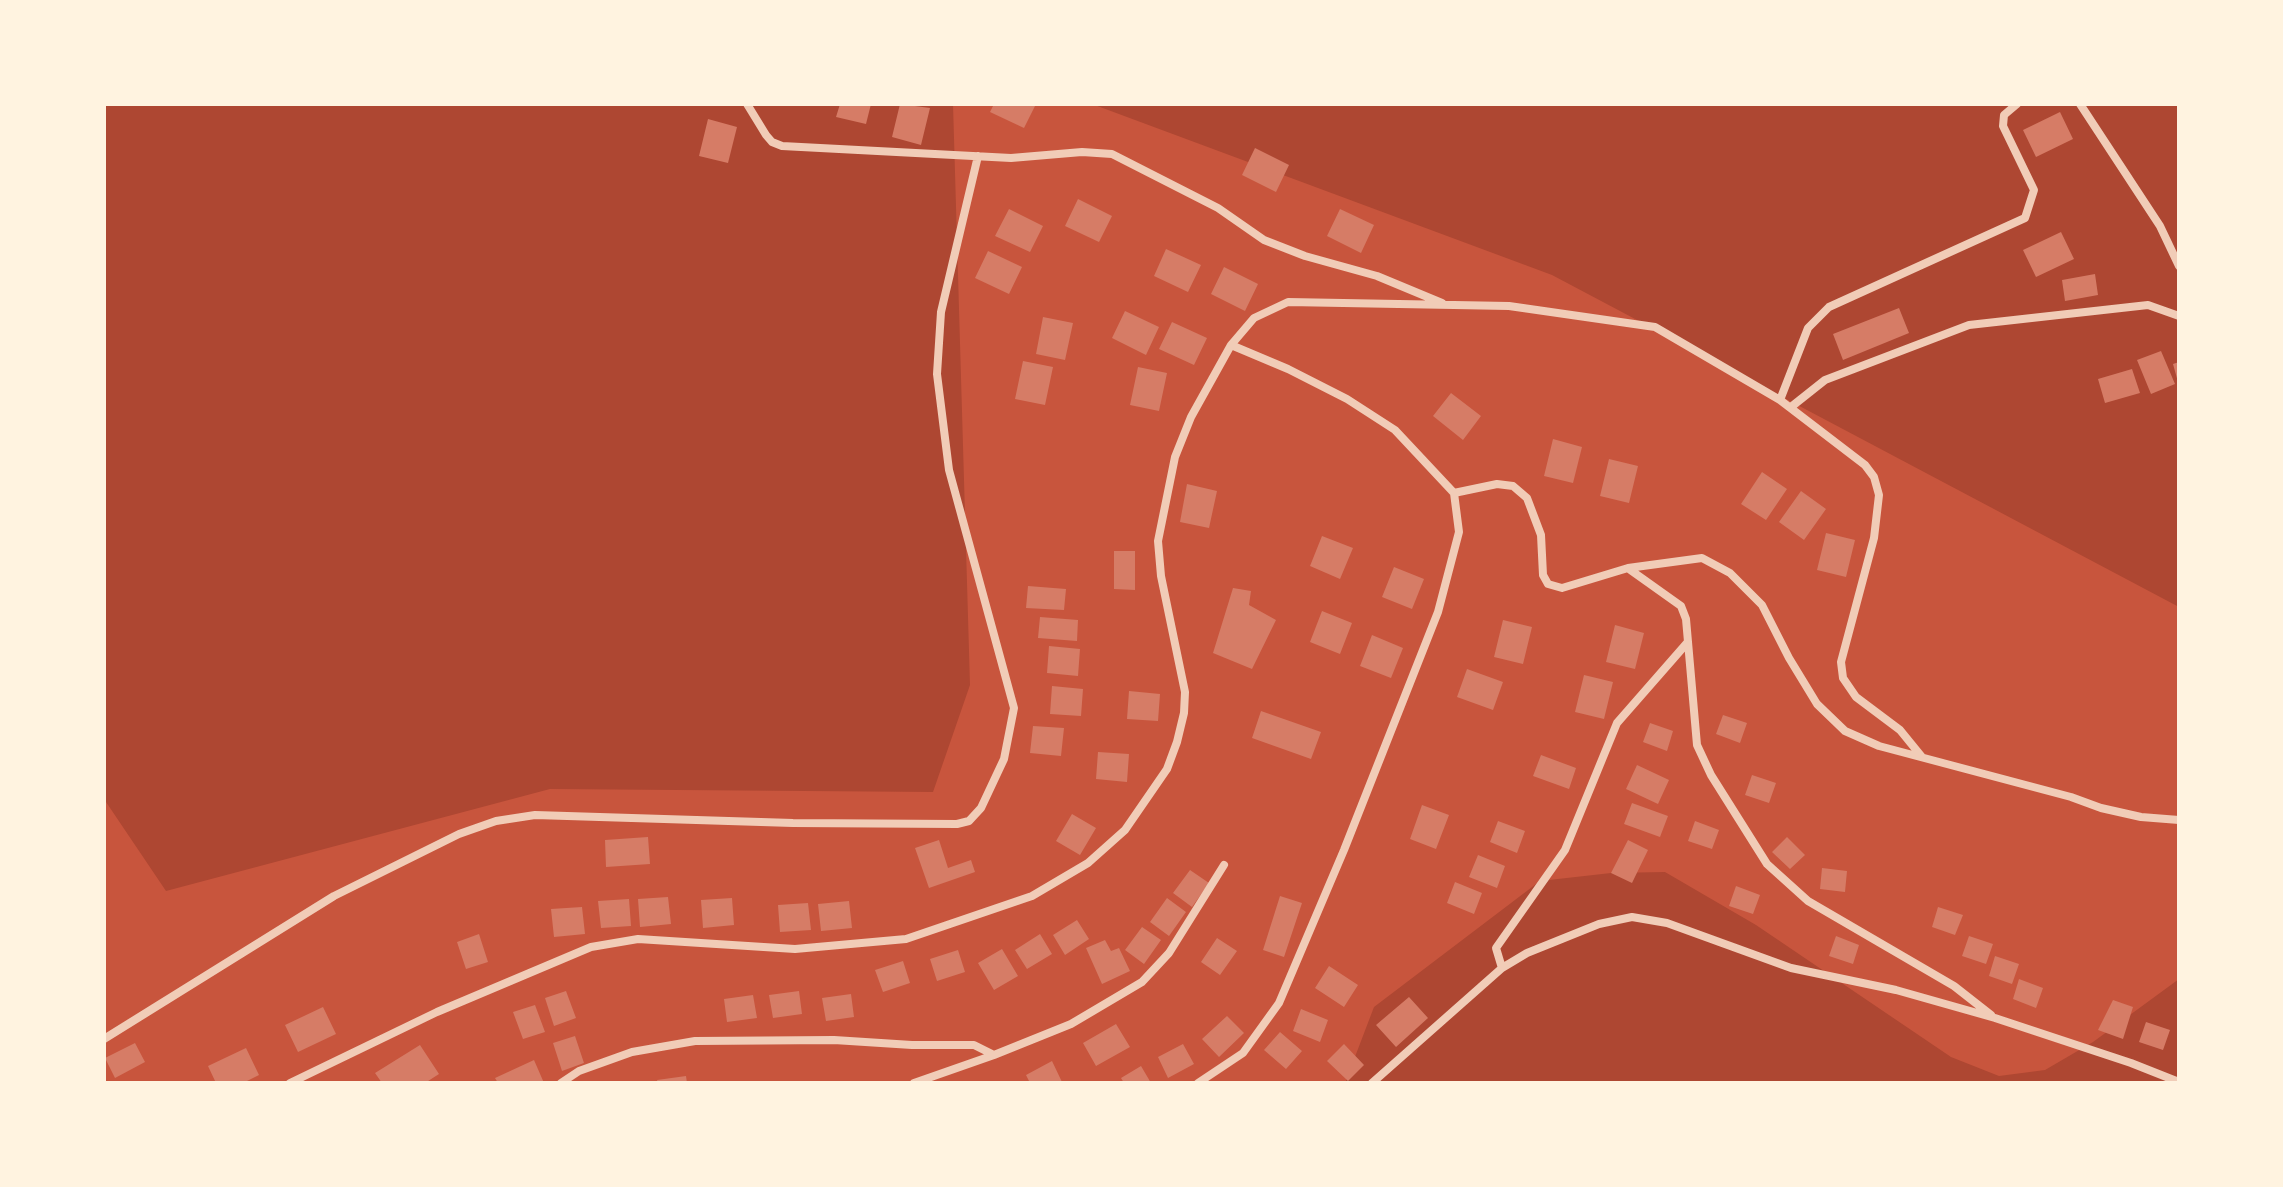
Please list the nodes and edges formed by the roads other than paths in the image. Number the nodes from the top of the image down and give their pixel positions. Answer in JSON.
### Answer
{"nodes":[{"id":1,"x":747,"y":104,"type":"edge"},
{"id":2,"x":2017,"y":104,"type":"edge"},
{"id":3,"x":2080,"y":104,"type":"edge"},
{"id":4,"x":978,"y":156,"type":"junction"},
{"id":5,"x":2179,"y":266,"type":"edge"},
{"id":6,"x":1447,"y":305,"type":"junction"},
{"id":7,"x":2179,"y":316,"type":"edge"},
{"id":8,"x":1231,"y":345,"type":"junction"},
{"id":9,"x":1780,"y":400,"type":"junction"},
{"id":10,"x":1791,"y":407,"type":"junction"},
{"id":11,"x":1454,"y":493,"type":"junction"},
{"id":12,"x":1628,"y":568,"type":"junction"},
{"id":13,"x":1687,"y":643,"type":"junction"},
{"id":14,"x":1922,"y":757,"type":"junction"},
{"id":15,"x":2179,"y":820,"type":"edge"},
{"id":16,"x":1224,"y":865,"type":"dead end"},
{"id":17,"x":1502,"y":968,"type":"junction"},
{"id":18,"x":1995,"y":1018,"type":"junction"},
{"id":19,"x":104,"y":1039,"type":"edge"},
{"id":20,"x":994,"y":1055,"type":"junction"},
{"id":21,"x":2179,"y":1082,"type":"edge"},
{"id":22,"x":290,"y":1083,"type":"edge"},
{"id":23,"x":561,"y":1083,"type":"edge"},
{"id":24,"x":914,"y":1083,"type":"edge"},
{"id":25,"x":1198,"y":1083,"type":"edge"},
{"id":26,"x":1372,"y":1083,"type":"edge"}],
"edges":[{"from":1,"to":4,"type":"street"},
{"from":2,"to":9,"type":"street"},
{"from":3,"to":5,"type":"street"},
{"from":4,"to":6,"type":"street"},
{"from":4,"to":19,"type":"street"},
{"from":6,"to":8,"type":"street"},
{"from":6,"to":9,"type":"street"},
{"from":7,"to":10,"type":"street"},
{"from":8,"to":11,"type":"street"},
{"from":8,"to":22,"type":"street"},
{"from":9,"to":10,"type":"street"},
{"from":10,"to":14,"type":"street"},
{"from":11,"to":12,"type":"street"},
{"from":11,"to":25,"type":"street"},
{"from":12,"to":13,"type":"street"},
{"from":12,"to":14,"type":"street"},
{"from":13,"to":17,"type":"street"},
{"from":13,"to":18,"type":"street"},
{"from":14,"to":15,"type":"street"},
{"from":16,"to":20,"type":"street"},
{"from":17,"to":18,"type":"street"},
{"from":17,"to":26,"type":"street"},
{"from":18,"to":21,"type":"street"},
{"from":20,"to":23,"type":"street"},
{"from":20,"to":24,"type":"street"}]}
